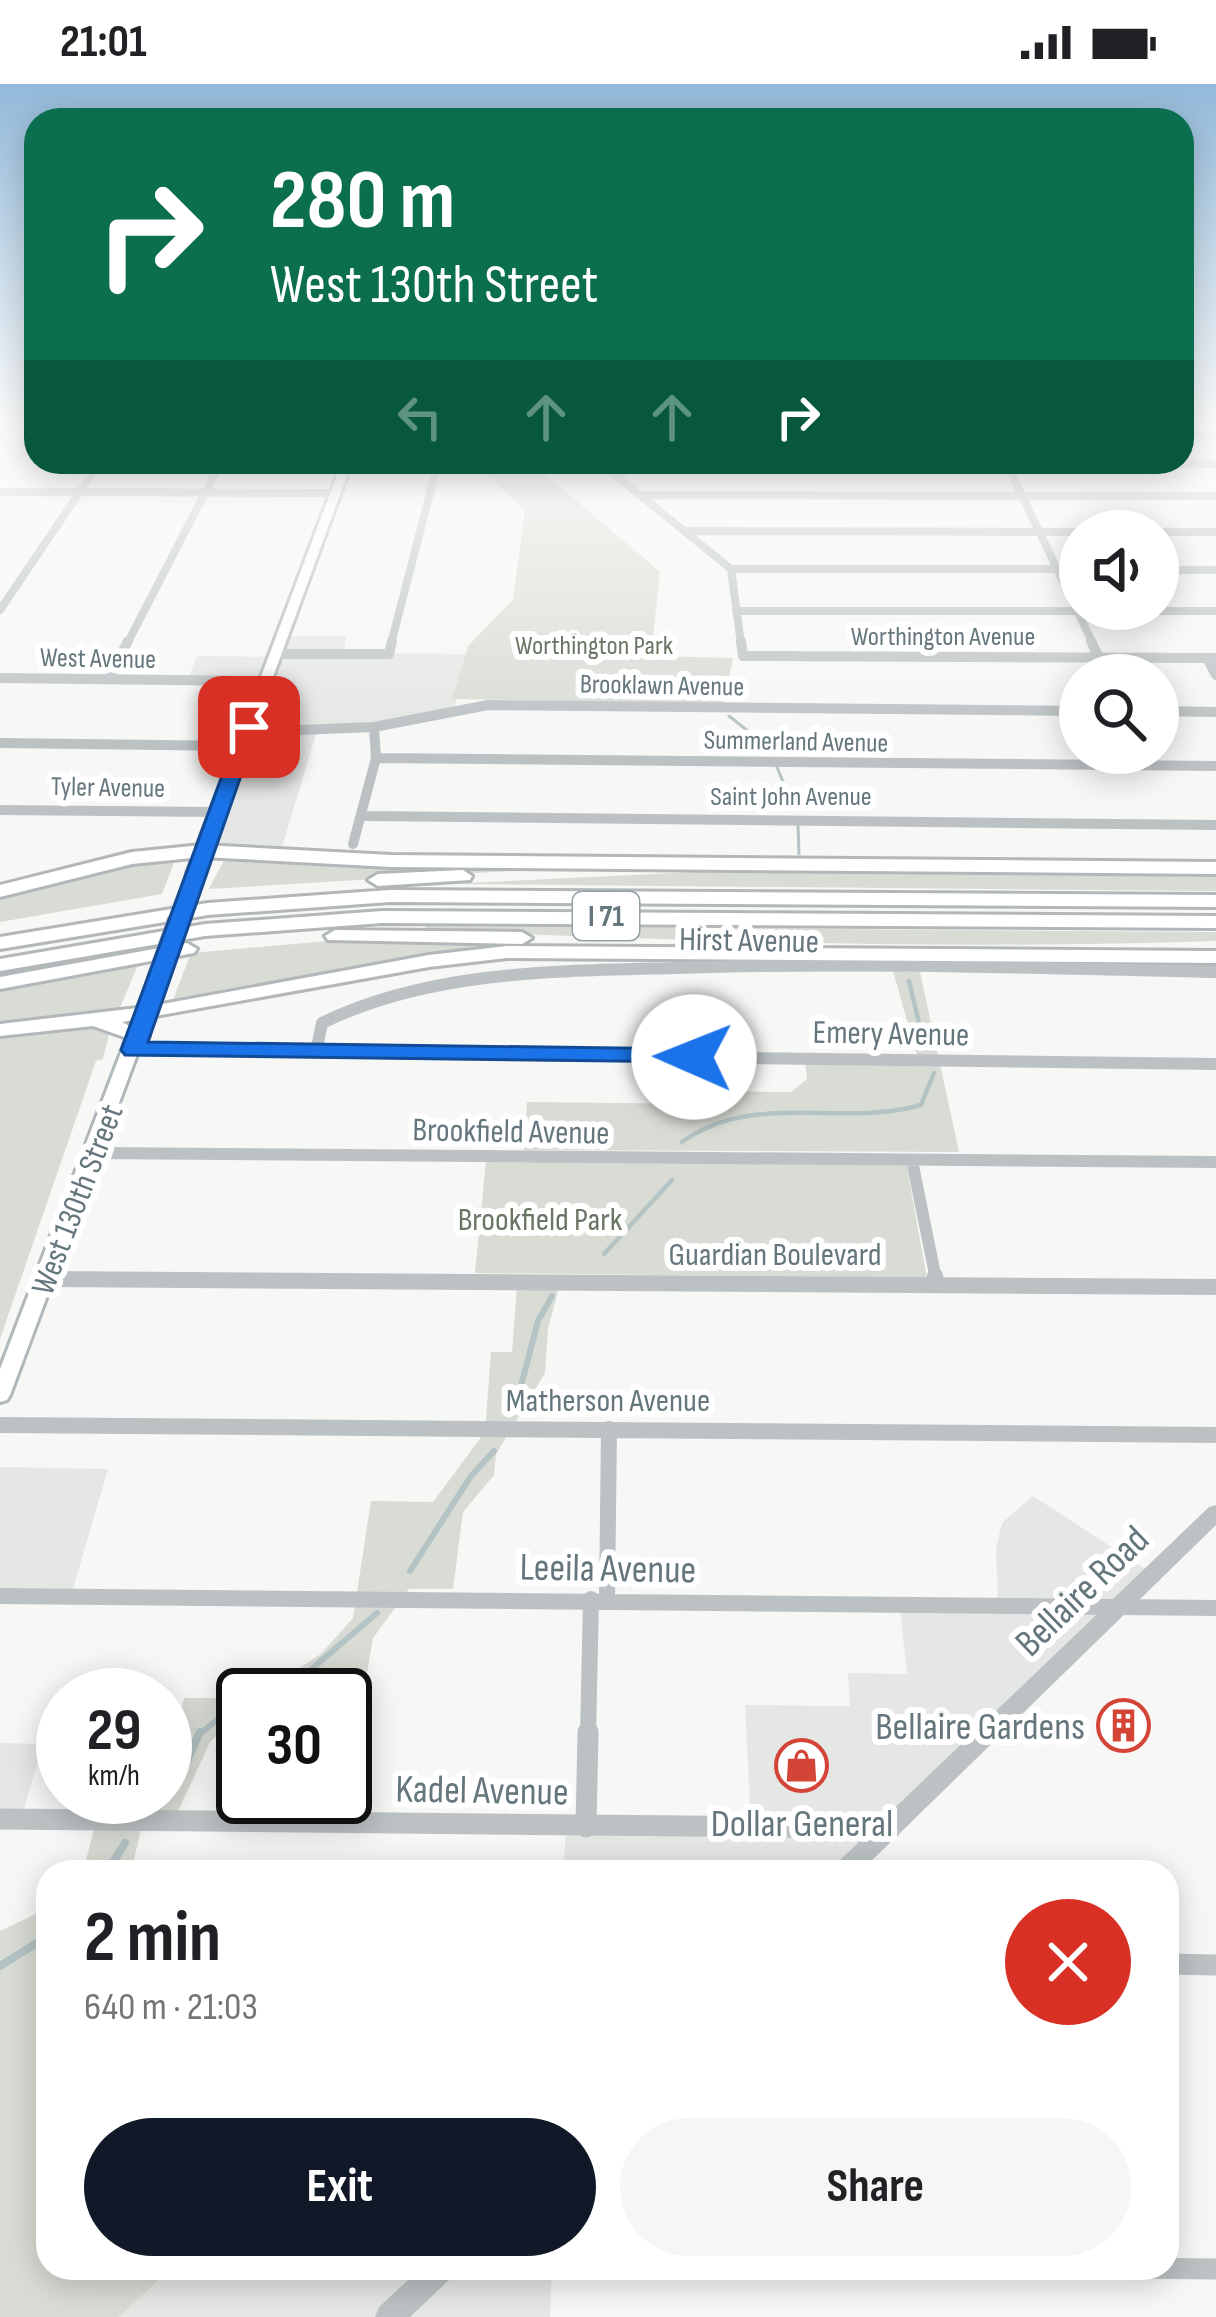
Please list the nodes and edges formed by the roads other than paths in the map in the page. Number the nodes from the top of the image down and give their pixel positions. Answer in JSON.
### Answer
{"nodes":[{"id":1,"x":54,"y":530,"type":"edge"},
{"id":2,"x":185,"y":530,"type":"edge"},
{"id":3,"x":322,"y":530,"type":"edge"},
{"id":4,"x":421,"y":530,"type":"edge"},
{"id":5,"x":686,"y":531,"type":"joint"},
{"id":6,"x":1039,"y":532,"type":"junction"},
{"id":7,"x":1059,"y":532,"type":"edge"},
{"id":8,"x":1179,"y":532,"type":"edge"},
{"id":9,"x":1216,"y":532,"type":"edge"},
{"id":10,"x":731,"y":569,"type":"junction"},
{"id":11,"x":1057,"y":569,"type":"junction"},
{"id":12,"x":1179,"y":570,"type":"edge"},
{"id":13,"x":1216,"y":570,"type":"edge"},
{"id":14,"x":1059,"y":573,"type":"edge"},
{"id":15,"x":0,"y":610,"type":"edge"},
{"id":16,"x":736,"y":611,"type":"junction"},
{"id":17,"x":1059,"y":611,"type":"edge"},
{"id":18,"x":1179,"y":611,"type":"edge"},
{"id":19,"x":1216,"y":611,"type":"edge"},
{"id":20,"x":277,"y":654,"type":"junction"},
{"id":21,"x":1059,"y":658,"type":"edge"},
{"id":22,"x":1179,"y":658,"type":"edge"},
{"id":23,"x":1211,"y":658,"type":"edge"},
{"id":24,"x":1216,"y":675,"type":"edge"},
{"id":25,"x":0,"y":678,"type":"edge"},
{"id":26,"x":109,"y":679,"type":"junction"},
{"id":27,"x":267,"y":681,"type":"junction"},
{"id":28,"x":1059,"y":710,"type":"edge"},
{"id":29,"x":1179,"y":711,"type":"edge"},
{"id":30,"x":1216,"y":712,"type":"edge"},
{"id":31,"x":374,"y":727,"type":"junction"},
{"id":32,"x":247,"y":732,"type":"junction"},
{"id":33,"x":0,"y":743,"type":"edge"},
{"id":34,"x":241,"y":746,"type":"junction"},
{"id":35,"x":376,"y":758,"type":"junction"},
{"id":36,"x":1216,"y":766,"type":"edge"},
{"id":37,"x":0,"y":810,"type":"edge"},
{"id":38,"x":215,"y":812,"type":"junction"},
{"id":39,"x":365,"y":817,"type":"junction"},
{"id":40,"x":1216,"y":825,"type":"edge"},
{"id":41,"x":353,"y":844,"type":"dead end"},
{"id":42,"x":202,"y":851,"type":"junction"},
{"id":43,"x":735,"y":865,"type":"junction"},
{"id":44,"x":1216,"y":871,"type":"edge"},
{"id":45,"x":0,"y":891,"type":"edge"},
{"id":46,"x":1216,"y":901,"type":"edge"},
{"id":47,"x":1216,"y":922,"type":"edge"},
{"id":48,"x":0,"y":928,"type":"edge"},
{"id":49,"x":0,"y":944,"type":"edge"},
{"id":50,"x":1216,"y":946,"type":"edge"},
{"id":51,"x":866,"y":952,"type":"junction"},
{"id":52,"x":1009,"y":953,"type":"junction"},
{"id":53,"x":1216,"y":957,"type":"edge"},
{"id":54,"x":0,"y":965,"type":"edge"},
{"id":55,"x":1216,"y":972,"type":"edge"},
{"id":56,"x":0,"y":983,"type":"edge"},
{"id":57,"x":146,"y":1013,"type":"junction"},
{"id":58,"x":92,"y":1019,"type":"junction"},
{"id":59,"x":0,"y":1030,"type":"edge"},
{"id":60,"x":136,"y":1043,"type":"junction"},
{"id":61,"x":316,"y":1052,"type":"junction"},
{"id":62,"x":1216,"y":1064,"type":"edge"},
{"id":63,"x":93,"y":1153,"type":"junction"},
{"id":64,"x":912,"y":1161,"type":"junction"},
{"id":65,"x":1216,"y":1162,"type":"edge"},
{"id":66,"x":46,"y":1279,"type":"junction"},
{"id":67,"x":937,"y":1284,"type":"junction"},
{"id":68,"x":1216,"y":1287,"type":"edge"},
{"id":69,"x":0,"y":1395,"type":"edge"},
{"id":70,"x":0,"y":1425,"type":"edge"},
{"id":71,"x":608,"y":1429,"type":"junction"},
{"id":72,"x":1216,"y":1435,"type":"edge"},
{"id":73,"x":1216,"y":1513,"type":"edge"},
{"id":74,"x":0,"y":1596,"type":"edge"},
{"id":75,"x":599,"y":1599,"type":"junction"},
{"id":76,"x":1120,"y":1607,"type":"junction"},
{"id":77,"x":1216,"y":1608,"type":"edge"},
{"id":78,"x":0,"y":1819,"type":"edge"},
{"id":79,"x":586,"y":1827,"type":"junction"},
{"id":80,"x":891,"y":1828,"type":"junction"},
{"id":81,"x":857,"y":1860,"type":"edge"},
{"id":82,"x":1179,"y":1964,"type":"edge"},
{"id":83,"x":1216,"y":1965,"type":"edge"},
{"id":84,"x":1179,"y":2269,"type":"edge"},
{"id":85,"x":1216,"y":2269,"type":"edge"},
{"id":86,"x":428,"y":2280,"type":"edge"},
{"id":87,"x":389,"y":2317,"type":"edge"}],
"edges":[{"from":1,"to":15,"type":"street"},
{"from":2,"to":26,"type":"street"},
{"from":3,"to":20,"type":"main road","name":"West 130th Street"},
{"from":4,"to":20,"type":"street"},
{"from":5,"to":6,"type":"street"},
{"from":5,"to":10,"type":"street"},
{"from":6,"to":7,"type":"street"},
{"from":6,"to":11,"type":"street"},
{"from":8,"to":9,"type":"street"},
{"from":10,"to":11,"type":"street"},
{"from":10,"to":16,"type":"street"},
{"from":11,"to":14,"type":"street"},
{"from":12,"to":13,"type":"street"},
{"from":16,"to":17,"type":"street"},
{"from":16,"to":21,"type":"street","name":"Worthington Avenue"},
{"from":18,"to":19,"type":"street"},
{"from":20,"to":27,"type":"main road","name":"West 130th Street"},
{"from":22,"to":23,"type":"street","name":"Worthington Avenue"},
{"from":23,"to":24,"type":"street"},
{"from":25,"to":26,"type":"street","name":"West Avenue"},
{"from":26,"to":27,"type":"street","name":"West Avenue"},
{"from":27,"to":32,"type":"main road","name":"West 130th Street"},
{"from":28,"to":31,"type":"street","name":"Brooklawn Avenue"},
{"from":29,"to":30,"type":"street"},
{"from":31,"to":32,"type":"street","name":"Brooklawn Avenue"},
{"from":31,"to":35,"type":"street"},
{"from":32,"to":34,"type":"main road","name":"West 130th Street"},
{"from":33,"to":34,"type":"street"},
{"from":34,"to":38,"type":"main road","name":"West 130th Street"},
{"from":35,"to":36,"type":"street","name":"Summerland Avenue"},
{"from":35,"to":39,"type":"street"},
{"from":37,"to":38,"type":"street","name":"Tyler Avenue"},
{"from":38,"to":42,"type":"main road","name":"West 130th Street"},
{"from":39,"to":40,"type":"street","name":"Saint John Avenue"},
{"from":39,"to":41,"type":"street"},
{"from":42,"to":43,"type":"highway"},
{"from":42,"to":45,"type":"highway"},
{"from":42,"to":57,"type":"main road","name":"West 130th Street","bridge":true},
{"from":43,"to":44,"type":"highway"},
{"from":43,"to":48,"type":"highway"},
{"from":46,"to":49,"type":"highway","number":"I 71"},
{"from":47,"to":54,"type":"highway","number":"I 71"},
{"from":50,"to":52,"type":"highway"},
{"from":51,"to":52,"type":"highway"},
{"from":51,"to":56,"type":"highway"},
{"from":51,"to":57,"type":"highway"},
{"from":52,"to":53,"type":"highway"},
{"from":55,"to":61,"type":"street","name":"Hirst Avenue"},
{"from":57,"to":58,"type":"highway"},
{"from":57,"to":60,"type":"main road","name":"West 130th Street"},
{"from":58,"to":59,"type":"highway"},
{"from":58,"to":60,"type":"highway"},
{"from":60,"to":61,"type":"street","name":"Emery Avenue"},
{"from":60,"to":63,"type":"main road","name":"West 130th Street"},
{"from":61,"to":62,"type":"street","name":"Emery Avenue"},
{"from":63,"to":64,"type":"street","name":"Brookfield Avenue"},
{"from":63,"to":66,"type":"main road","name":"West 130th Street"},
{"from":64,"to":65,"type":"street","name":"Brookfield Avenue"},
{"from":64,"to":67,"type":"street"},
{"from":66,"to":67,"type":"street","name":"Guardian Boulevard"},
{"from":66,"to":69,"type":"main road","name":"West 130th Street"},
{"from":67,"to":68,"type":"street","name":"Guardian Boulevard"},
{"from":70,"to":71,"type":"street","name":"Matherson Avenue"},
{"from":71,"to":72,"type":"street","name":"Matherson Avenue"},
{"from":71,"to":75,"type":"street"},
{"from":73,"to":76,"type":"street","name":"Bellaire Road"},
{"from":74,"to":75,"type":"street","name":"Leeila Avenue"},
{"from":75,"to":76,"type":"street","name":"Leeila Avenue"},
{"from":75,"to":79,"type":"street"},
{"from":76,"to":77,"type":"street","name":"Leeila Avenue"},
{"from":76,"to":80,"type":"street","name":"Bellaire Road"},
{"from":78,"to":79,"type":"street","name":"Kadel Avenue"},
{"from":79,"to":80,"type":"street","name":"Kadel Avenue"},
{"from":80,"to":81,"type":"street","name":"Bellaire Road"},
{"from":82,"to":83,"type":"street"},
{"from":84,"to":85,"type":"street"},
{"from":86,"to":87,"type":"street"}]}
